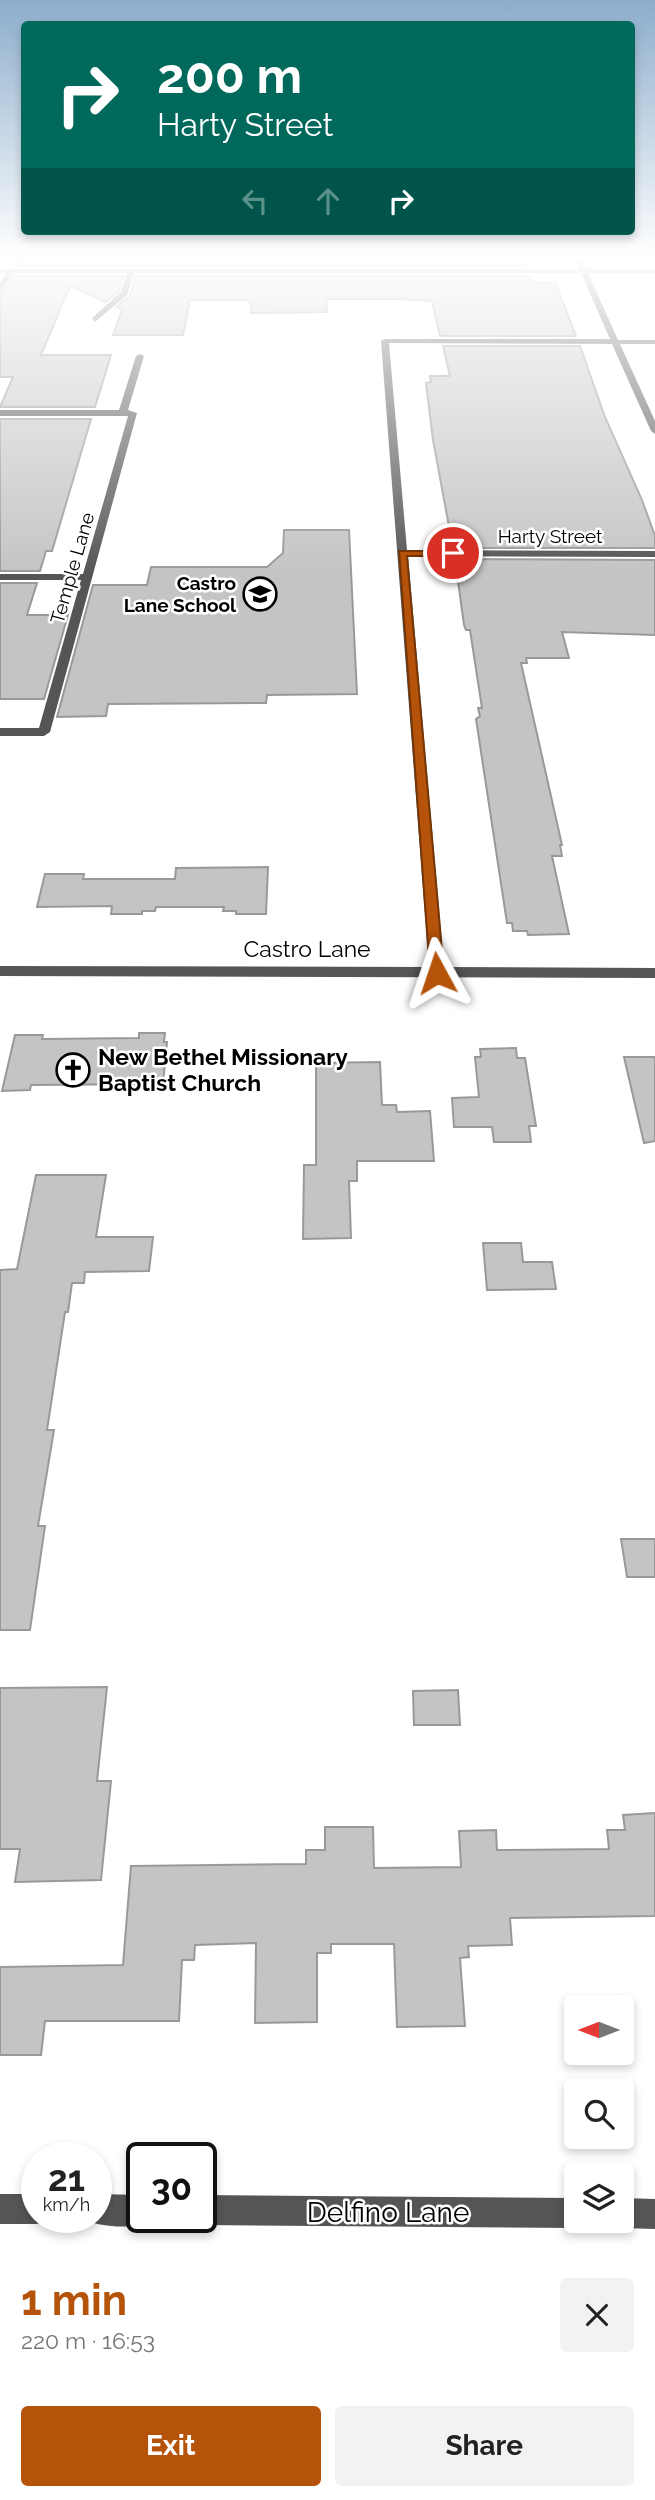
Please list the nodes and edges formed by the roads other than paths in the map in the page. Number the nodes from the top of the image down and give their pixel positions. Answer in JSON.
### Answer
{"nodes":[{"id":1,"x":139,"y":362,"type":"edge"},
{"id":2,"x":386,"y":362,"type":"edge"},
{"id":3,"x":624,"y":362,"type":"edge"},
{"id":4,"x":0,"y":413,"type":"edge"},
{"id":5,"x":128,"y":413,"type":"junction"},
{"id":6,"x":655,"y":431,"type":"edge"},
{"id":7,"x":402,"y":553,"type":"junction"},
{"id":8,"x":655,"y":554,"type":"edge"},
{"id":9,"x":0,"y":577,"type":"edge"},
{"id":10,"x":88,"y":577,"type":"junction"},
{"id":11,"x":0,"y":732,"type":"edge"},
{"id":12,"x":0,"y":971,"type":"edge"},
{"id":13,"x":437,"y":973,"type":"junction"},
{"id":14,"x":655,"y":973,"type":"edge"},
{"id":15,"x":0,"y":2209,"type":"edge"},
{"id":16,"x":21,"y":2209,"type":"edge"},
{"id":17,"x":217,"y":2210,"type":"edge"},
{"id":18,"x":564,"y":2213,"type":"edge"},
{"id":19,"x":634,"y":2213,"type":"edge"},
{"id":20,"x":655,"y":2214,"type":"edge"}],
"edges":[{"from":1,"to":5,"type":"street","name":"Temple Lane"},
{"from":2,"to":7,"type":"street"},
{"from":3,"to":6,"type":"street"},
{"from":4,"to":5,"type":"street"},
{"from":5,"to":10,"type":"street","name":"Temple Lane"},
{"from":7,"to":8,"type":"street","name":"Harty Street"},
{"from":7,"to":13,"type":"street"},
{"from":9,"to":10,"type":"street"},
{"from":10,"to":11,"type":"street","name":"Temple Lane"},
{"from":12,"to":13,"type":"street","name":"Castro Lane"},
{"from":13,"to":14,"type":"street","name":"Castro Lane"},
{"from":15,"to":16,"type":"street"},
{"from":17,"to":18,"type":"street","name":"Delfino Lane"},
{"from":19,"to":20,"type":"street"}]}
